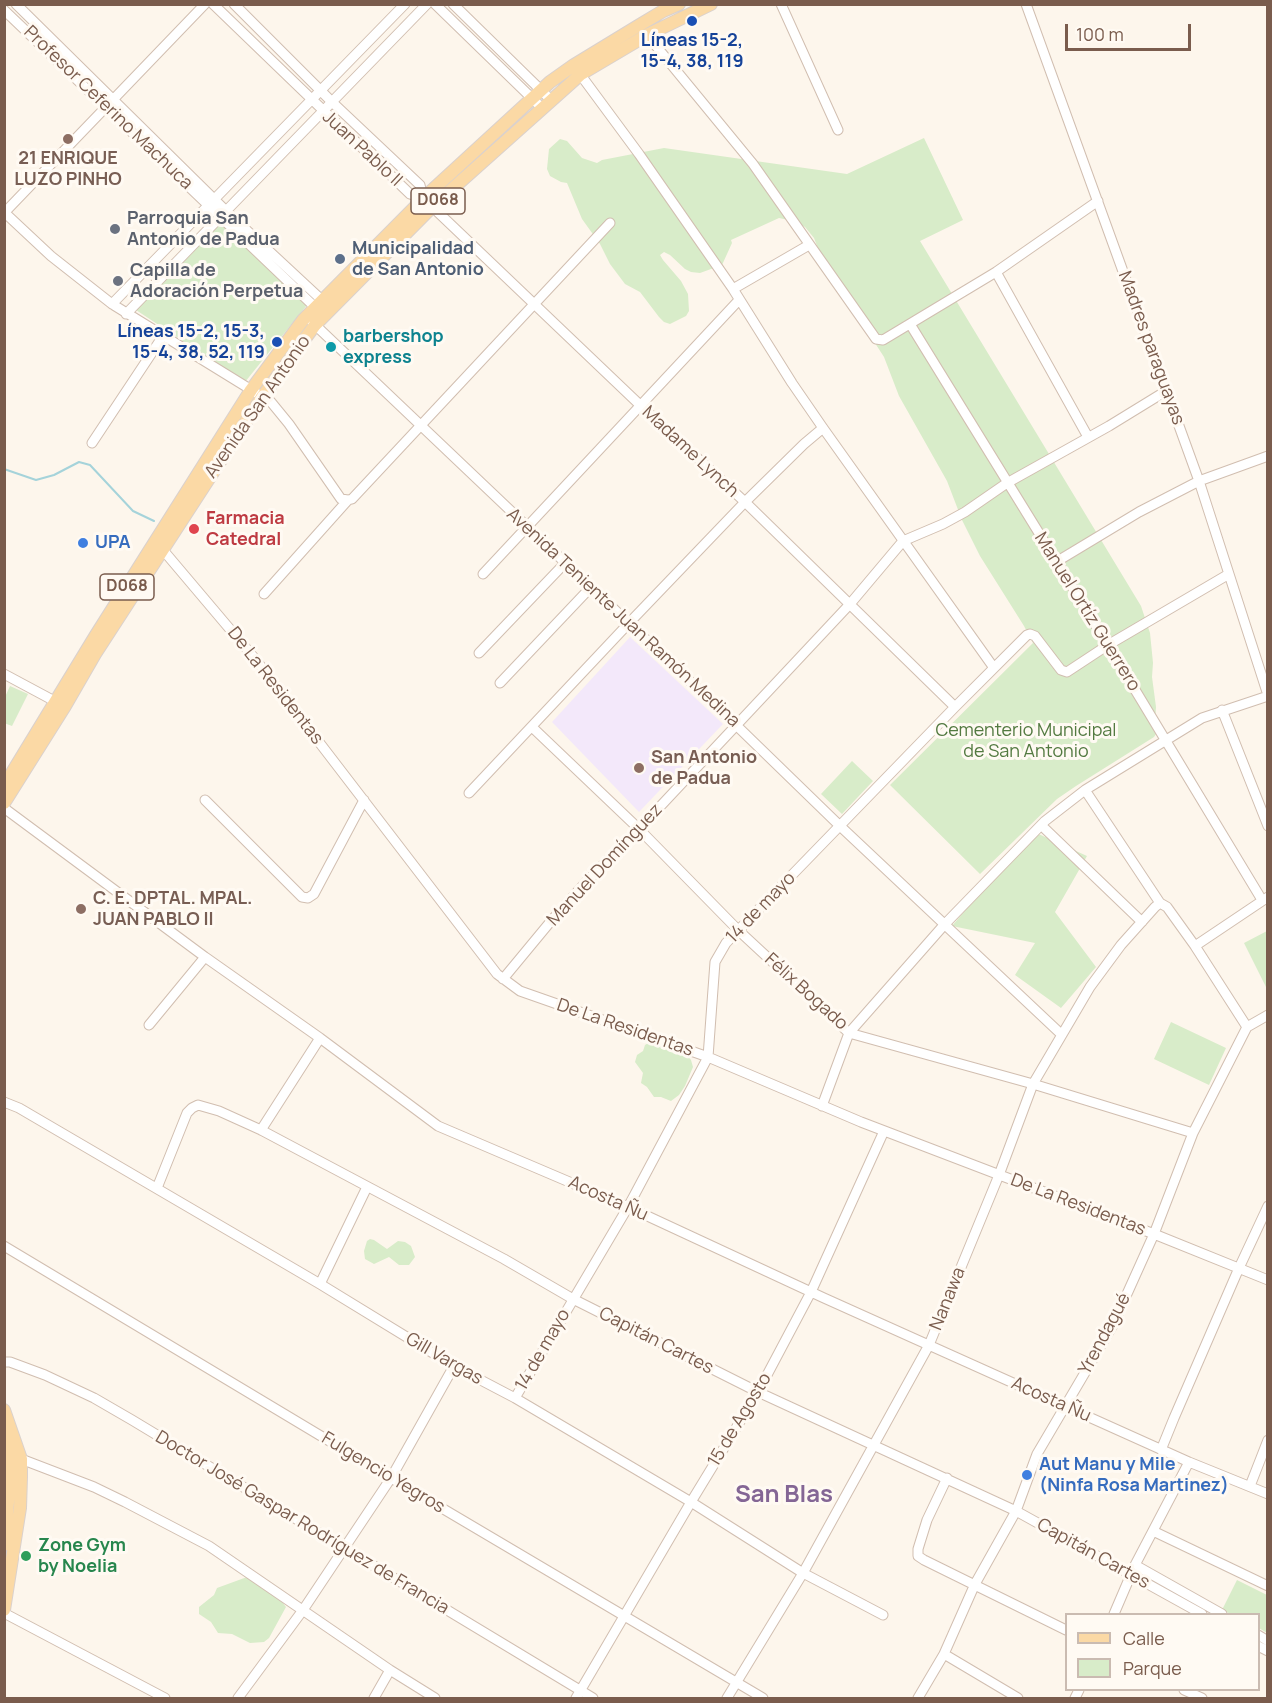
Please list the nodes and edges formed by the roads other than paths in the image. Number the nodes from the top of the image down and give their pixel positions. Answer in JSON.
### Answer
{"nodes":[{"id":1,"x":16,"y":4,"type":"edge"},
{"id":2,"x":205,"y":4,"type":"edge"},
{"id":3,"x":213,"y":4,"type":"edge"},
{"id":4,"x":234,"y":4,"type":"edge"},
{"id":5,"x":405,"y":4,"type":"edge"},
{"id":6,"x":428,"y":4,"type":"edge"},
{"id":7,"x":435,"y":4,"type":"edge"},
{"id":8,"x":453,"y":4,"type":"edge"},
{"id":9,"x":679,"y":4,"type":"edge"},
{"id":10,"x":711,"y":4,"type":"edge"},
{"id":11,"x":781,"y":4,"type":"edge"},
{"id":12,"x":1026,"y":4,"type":"edge"},
{"id":13,"x":660,"y":8,"type":"edge"},
{"id":14,"x":4,"y":9,"type":"edge"},
{"id":15,"x":673,"y":22,"type":"junction"},
{"id":16,"x":647,"y":35,"type":"junction"},
{"id":17,"x":577,"y":70,"type":"junction"},
{"id":18,"x":321,"y":91,"type":"junction"},
{"id":19,"x":542,"y":99,"type":"junction"},
{"id":20,"x":312,"y":101,"type":"junction"},
{"id":21,"x":332,"y":102,"type":"junction"},
{"id":22,"x":110,"y":103,"type":"junction"},
{"id":23,"x":322,"y":112,"type":"junction"},
{"id":24,"x":837,"y":130,"type":"dead end"},
{"id":25,"x":1098,"y":201,"type":"junction"},
{"id":26,"x":213,"y":203,"type":"junction"},
{"id":27,"x":428,"y":203,"type":"junction"},
{"id":28,"x":5,"y":212,"type":"edge"},
{"id":29,"x":223,"y":213,"type":"junction"},
{"id":30,"x":610,"y":223,"type":"dead end"},
{"id":31,"x":172,"y":244,"type":"junction"},
{"id":32,"x":809,"y":245,"type":"junction"},
{"id":33,"x":181,"y":257,"type":"junction"},
{"id":34,"x":996,"y":272,"type":"junction"},
{"id":35,"x":733,"y":289,"type":"junction"},
{"id":36,"x":739,"y":300,"type":"junction"},
{"id":37,"x":112,"y":304,"type":"junction"},
{"id":38,"x":534,"y":304,"type":"junction"},
{"id":39,"x":319,"y":313,"type":"junction"},
{"id":40,"x":126,"y":314,"type":"junction"},
{"id":41,"x":910,"y":324,"type":"junction"},
{"id":42,"x":163,"y":336,"type":"junction"},
{"id":43,"x":1166,"y":392,"type":"junction"},
{"id":44,"x":256,"y":393,"type":"junction"},
{"id":45,"x":640,"y":405,"type":"junction"},
{"id":46,"x":420,"y":425,"type":"junction"},
{"id":47,"x":823,"y":428,"type":"junction"},
{"id":48,"x":1088,"y":437,"type":"junction"},
{"id":49,"x":92,"y":443,"type":"dead end"},
{"id":50,"x":1268,"y":456,"type":"edge"},
{"id":51,"x":1199,"y":481,"type":"junction"},
{"id":52,"x":1007,"y":483,"type":"junction"},
{"id":53,"x":348,"y":500,"type":"junction"},
{"id":54,"x":745,"y":502,"type":"junction"},
{"id":55,"x":527,"y":527,"type":"junction"},
{"id":56,"x":903,"y":541,"type":"junction"},
{"id":57,"x":158,"y":547,"type":"junction"},
{"id":58,"x":1056,"y":562,"type":"junction"},
{"id":59,"x":565,"y":563,"type":"junction"},
{"id":60,"x":483,"y":574,"type":"dead end"},
{"id":61,"x":1229,"y":574,"type":"junction"},
{"id":62,"x":591,"y":587,"type":"junction"},
{"id":63,"x":264,"y":594,"type":"dead end"},
{"id":64,"x":850,"y":604,"type":"junction"},
{"id":65,"x":629,"y":623,"type":"junction"},
{"id":66,"x":1108,"y":645,"type":"junction"},
{"id":67,"x":479,"y":653,"type":"dead end"},
{"id":68,"x":994,"y":668,"type":"junction"},
{"id":69,"x":4,"y":674,"type":"edge"},
{"id":70,"x":500,"y":683,"type":"dead end"},
{"id":71,"x":1268,"y":695,"type":"edge"},
{"id":72,"x":60,"y":704,"type":"junction"},
{"id":73,"x":955,"y":707,"type":"junction"},
{"id":74,"x":1222,"y":710,"type":"junction"},
{"id":75,"x":737,"y":726,"type":"junction"},
{"id":76,"x":532,"y":727,"type":"junction"},
{"id":77,"x":1165,"y":740,"type":"junction"},
{"id":78,"x":4,"y":786,"type":"edge"},
{"id":79,"x":1085,"y":790,"type":"junction"},
{"id":80,"x":469,"y":794,"type":"dead end"},
{"id":81,"x":205,"y":800,"type":"dead end"},
{"id":82,"x":364,"y":800,"type":"junction"},
{"id":83,"x":4,"y":803,"type":"edge"},
{"id":84,"x":4,"y":808,"type":"edge"},
{"id":85,"x":1041,"y":825,"type":"junction"},
{"id":86,"x":840,"y":826,"type":"junction"},
{"id":87,"x":1268,"y":826,"type":"edge"},
{"id":88,"x":639,"y":829,"type":"junction"},
{"id":89,"x":1265,"y":899,"type":"edge"},
{"id":90,"x":1162,"y":904,"type":"junction"},
{"id":91,"x":1142,"y":922,"type":"junction"},
{"id":92,"x":944,"y":925,"type":"junction"},
{"id":93,"x":738,"y":930,"type":"junction"},
{"id":94,"x":1195,"y":946,"type":"junction"},
{"id":95,"x":205,"y":957,"type":"junction"},
{"id":96,"x":503,"y":979,"type":"junction"},
{"id":97,"x":1268,"y":1015,"type":"edge"},
{"id":98,"x":149,"y":1025,"type":"dead end"},
{"id":99,"x":1247,"y":1027,"type":"junction"},
{"id":100,"x":849,"y":1033,"type":"junction"},
{"id":101,"x":1061,"y":1034,"type":"junction"},
{"id":102,"x":320,"y":1038,"type":"junction"},
{"id":103,"x":708,"y":1057,"type":"junction"},
{"id":104,"x":1033,"y":1084,"type":"junction"},
{"id":105,"x":4,"y":1102,"type":"edge"},
{"id":106,"x":822,"y":1106,"type":"junction"},
{"id":107,"x":261,"y":1130,"type":"junction"},
{"id":108,"x":884,"y":1131,"type":"junction"},
{"id":109,"x":1193,"y":1133,"type":"junction"},
{"id":110,"x":999,"y":1175,"type":"junction"},
{"id":111,"x":367,"y":1187,"type":"junction"},
{"id":112,"x":157,"y":1188,"type":"junction"},
{"id":113,"x":1268,"y":1206,"type":"edge"},
{"id":114,"x":628,"y":1207,"type":"junction"},
{"id":115,"x":1154,"y":1234,"type":"junction"},
{"id":116,"x":4,"y":1246,"type":"edge"},
{"id":117,"x":1239,"y":1268,"type":"junction"},
{"id":118,"x":1268,"y":1280,"type":"edge"},
{"id":119,"x":320,"y":1284,"type":"junction"},
{"id":120,"x":811,"y":1292,"type":"junction"},
{"id":121,"x":573,"y":1299,"type":"junction"},
{"id":122,"x":929,"y":1345,"type":"junction"},
{"id":123,"x":4,"y":1362,"type":"edge"},
{"id":124,"x":454,"y":1366,"type":"junction"},
{"id":125,"x":758,"y":1392,"type":"junction"},
{"id":126,"x":515,"y":1398,"type":"junction"},
{"id":127,"x":1065,"y":1406,"type":"junction"},
{"id":128,"x":4,"y":1410,"type":"edge"},
{"id":129,"x":4,"y":1437,"type":"edge"},
{"id":130,"x":1268,"y":1440,"type":"edge"},
{"id":131,"x":872,"y":1445,"type":"junction"},
{"id":132,"x":1161,"y":1450,"type":"junction"},
{"id":133,"x":21,"y":1459,"type":"junction"},
{"id":134,"x":1189,"y":1462,"type":"junction"},
{"id":135,"x":391,"y":1478,"type":"junction"},
{"id":136,"x":946,"y":1478,"type":"junction"},
{"id":137,"x":1250,"y":1486,"type":"junction"},
{"id":138,"x":1268,"y":1494,"type":"edge"},
{"id":139,"x":691,"y":1502,"type":"junction"},
{"id":140,"x":11,"y":1507,"type":"edge"},
{"id":141,"x":1016,"y":1511,"type":"junction"},
{"id":142,"x":1153,"y":1531,"type":"junction"},
{"id":143,"x":4,"y":1545,"type":"edge"},
{"id":144,"x":344,"y":1549,"type":"junction"},
{"id":145,"x":1135,"y":1565,"type":"junction"},
{"id":146,"x":802,"y":1573,"type":"junction"},
{"id":147,"x":1131,"y":1575,"type":"junction"},
{"id":148,"x":975,"y":1584,"type":"junction"},
{"id":149,"x":1268,"y":1586,"type":"edge"},
{"id":150,"x":303,"y":1610,"type":"junction"},
{"id":151,"x":4,"y":1611,"type":"edge"},
{"id":152,"x":1114,"y":1613,"type":"edge"},
{"id":153,"x":1200,"y":1613,"type":"edge"},
{"id":154,"x":1220,"y":1613,"type":"edge"},
{"id":155,"x":624,"y":1616,"type":"junction"},
{"id":156,"x":883,"y":1616,"type":"dead end"},
{"id":157,"x":1065,"y":1629,"type":"edge"},
{"id":158,"x":944,"y":1654,"type":"junction"},
{"id":159,"x":390,"y":1670,"type":"junction"},
{"id":160,"x":737,"y":1683,"type":"junction"},
{"id":161,"x":1188,"y":1691,"type":"edge"},
{"id":162,"x":578,"y":1695,"type":"edge"},
{"id":163,"x":165,"y":1698,"type":"edge"},
{"id":164,"x":238,"y":1698,"type":"edge"},
{"id":165,"x":374,"y":1698,"type":"edge"},
{"id":166,"x":435,"y":1698,"type":"edge"},
{"id":167,"x":593,"y":1698,"type":"edge"},
{"id":168,"x":728,"y":1698,"type":"edge"},
{"id":169,"x":763,"y":1698,"type":"edge"},
{"id":170,"x":918,"y":1698,"type":"edge"},
{"id":171,"x":1018,"y":1698,"type":"edge"},
{"id":172,"x":1202,"y":1698,"type":"edge"}],
"edges":[{"from":1,"to":22,"type":"street","name":"Profesor Ceferino Machuca"},
{"from":2,"to":22,"type":"street"},
{"from":3,"to":20,"type":"street","name":"Juan Pablo II"},
{"from":4,"to":18,"type":"street","name":"Juan Pablo II"},
{"from":5,"to":18,"type":"street"},
{"from":6,"to":21,"type":"street"},
{"from":7,"to":19,"type":"street"},
{"from":8,"to":19,"type":"street"},
{"from":9,"to":13,"type":"main road","name":"Avenida San Antonio","number":"D068"},
{"from":10,"to":15,"type":"main road","name":"Avenida San Antonio","number":"D068"},
{"from":11,"to":24,"type":"street"},
{"from":12,"to":25,"type":"street","name":"Madres paraguayas"},
{"from":13,"to":15,"type":"street"},
{"from":13,"to":17,"type":"main road","name":"Avenida San Antonio","number":"D068"},
{"from":14,"to":22,"type":"street","name":"Profesor Ceferino Machuca"},
{"from":15,"to":16,"type":"main road","name":"Avenida San Antonio","number":"D068"},
{"from":16,"to":17,"type":"main road","name":"Avenida San Antonio","number":"D068"},
{"from":16,"to":32,"type":"street"},
{"from":17,"to":19,"type":"main road","name":"Avenida San Antonio","number":"D068"},
{"from":17,"to":35,"type":"street"},
{"from":18,"to":20,"type":"street"},
{"from":18,"to":21,"type":"street","name":"Juan Pablo II"},
{"from":19,"to":27,"type":"main road","name":"Avenida San Antonio","number":"D068"},
{"from":20,"to":23,"type":"street","name":"Juan Pablo II"},
{"from":20,"to":26,"type":"street"},
{"from":21,"to":23,"type":"street"},
{"from":21,"to":27,"type":"street","name":"Juan Pablo II"},
{"from":22,"to":26,"type":"street","name":"Profesor Ceferino Machuca"},
{"from":22,"to":28,"type":"street"},
{"from":23,"to":27,"type":"street","name":"Juan Pablo II"},
{"from":23,"to":29,"type":"street"},
{"from":25,"to":34,"type":"street"},
{"from":25,"to":43,"type":"street","name":"Madres paraguayas"},
{"from":26,"to":29,"type":"street","name":"Profesor Ceferino Machuca"},
{"from":26,"to":31,"type":"street"},
{"from":27,"to":38,"type":"street","name":"Madame Lynch"},
{"from":27,"to":39,"type":"main road","name":"Avenida San Antonio","number":"D068"},
{"from":28,"to":37,"type":"street"},
{"from":29,"to":33,"type":"street"},
{"from":29,"to":39,"type":"street","name":"Profesor Ceferino Machuca"},
{"from":30,"to":38,"type":"street"},
{"from":31,"to":33,"type":"street"},
{"from":31,"to":37,"type":"street"},
{"from":32,"to":35,"type":"street"},
{"from":32,"to":41,"type":"street"},
{"from":33,"to":40,"type":"street"},
{"from":34,"to":41,"type":"street"},
{"from":34,"to":48,"type":"street"},
{"from":35,"to":36,"type":"street"},
{"from":36,"to":45,"type":"street"},
{"from":36,"to":47,"type":"street"},
{"from":37,"to":40,"type":"street"},
{"from":38,"to":45,"type":"street","name":"Madame Lynch"},
{"from":38,"to":46,"type":"street"},
{"from":39,"to":44,"type":"main road","name":"Avenida San Antonio","number":"D068"},
{"from":39,"to":46,"type":"street","name":"Avenida Teniente Juan Ramón Medina"},
{"from":40,"to":42,"type":"street"},
{"from":41,"to":52,"type":"street","name":"Manuel Ortíz Guerrero"},
{"from":42,"to":44,"type":"street"},
{"from":42,"to":49,"type":"street"},
{"from":43,"to":48,"type":"street"},
{"from":43,"to":51,"type":"street","name":"Madres paraguayas"},
{"from":44,"to":53,"type":"street"},
{"from":44,"to":57,"type":"main road","name":"Avenida San Antonio","number":"D068"},
{"from":45,"to":54,"type":"street","name":"Madame Lynch"},
{"from":45,"to":55,"type":"street"},
{"from":46,"to":53,"type":"street"},
{"from":46,"to":55,"type":"street","name":"Avenida Teniente Juan Ramón Medina"},
{"from":47,"to":54,"type":"street"},
{"from":47,"to":56,"type":"street"},
{"from":48,"to":52,"type":"street"},
{"from":50,"to":51,"type":"street"},
{"from":51,"to":58,"type":"street"},
{"from":51,"to":61,"type":"street","name":"Madres paraguayas"},
{"from":52,"to":56,"type":"street"},
{"from":52,"to":58,"type":"street","name":"Manuel Ortíz Guerrero"},
{"from":53,"to":63,"type":"street"},
{"from":54,"to":64,"type":"street","name":"Madame Lynch"},
{"from":54,"to":65,"type":"street"},
{"from":55,"to":59,"type":"street","name":"Avenida Teniente Juan Ramón Medina"},
{"from":55,"to":60,"type":"street"},
{"from":56,"to":64,"type":"street","name":"Manuel Domínguez"},
{"from":56,"to":68,"type":"street"},
{"from":57,"to":72,"type":"main road","name":"Avenida San Antonio","number":"D068"},
{"from":57,"to":82,"type":"street","name":"De La Residentas"},
{"from":58,"to":66,"type":"street","name":"Manuel Ortíz Guerrero"},
{"from":59,"to":62,"type":"street","name":"Avenida Teniente Juan Ramón Medina"},
{"from":59,"to":67,"type":"street"},
{"from":61,"to":66,"type":"street"},
{"from":61,"to":71,"type":"street","name":"Madres paraguayas"},
{"from":62,"to":65,"type":"street","name":"Avenida Teniente Juan Ramón Medina"},
{"from":62,"to":70,"type":"street"},
{"from":64,"to":73,"type":"street","name":"Madame Lynch"},
{"from":64,"to":75,"type":"street","name":"Manuel Domínguez"},
{"from":65,"to":75,"type":"street","name":"Avenida Teniente Juan Ramón Medina"},
{"from":65,"to":76,"type":"street"},
{"from":66,"to":68,"type":"street","name":"14 de mayo"},
{"from":66,"to":77,"type":"street","name":"Manuel Ortíz Guerrero"},
{"from":68,"to":73,"type":"street","name":"14 de mayo"},
{"from":69,"to":72,"type":"street"},
{"from":71,"to":74,"type":"street"},
{"from":72,"to":78,"type":"main road","name":"Avenida San Antonio","number":"D068"},
{"from":72,"to":83,"type":"main road","name":"Avenida San Antonio","number":"D068"},
{"from":73,"to":86,"type":"street","name":"14 de mayo"},
{"from":74,"to":77,"type":"street"},
{"from":74,"to":87,"type":"street"},
{"from":75,"to":86,"type":"street","name":"Avenida Teniente Juan Ramón Medina"},
{"from":75,"to":88,"type":"street","name":"Manuel Domínguez"},
{"from":76,"to":80,"type":"street"},
{"from":76,"to":88,"type":"street","name":"Félix Bogado"},
{"from":77,"to":79,"type":"street"},
{"from":77,"to":89,"type":"street","name":"Manuel Ortíz Guerrero"},
{"from":79,"to":85,"type":"street"},
{"from":79,"to":90,"type":"street"},
{"from":81,"to":82,"type":"street"},
{"from":82,"to":96,"type":"street","name":"De La Residentas"},
{"from":84,"to":95,"type":"street","name":"Acosta Ñu"},
{"from":85,"to":91,"type":"street"},
{"from":85,"to":92,"type":"street"},
{"from":86,"to":92,"type":"street","name":"Avenida Teniente Juan Ramón Medina"},
{"from":86,"to":93,"type":"street","name":"14 de mayo"},
{"from":88,"to":93,"type":"street","name":"Félix Bogado"},
{"from":88,"to":96,"type":"street","name":"Manuel Domínguez"},
{"from":89,"to":94,"type":"street"},
{"from":90,"to":91,"type":"street","name":"Nanawa"},
{"from":90,"to":94,"type":"street"},
{"from":91,"to":101,"type":"street","name":"Nanawa"},
{"from":92,"to":100,"type":"street"},
{"from":92,"to":101,"type":"street","name":"Avenida Teniente Juan Ramón Medina"},
{"from":93,"to":100,"type":"street","name":"Félix Bogado"},
{"from":93,"to":103,"type":"street","name":"14 de mayo"},
{"from":94,"to":99,"type":"street"},
{"from":95,"to":98,"type":"street"},
{"from":95,"to":102,"type":"street","name":"Acosta Ñu"},
{"from":96,"to":103,"type":"street","name":"De La Residentas"},
{"from":97,"to":99,"type":"street"},
{"from":99,"to":109,"type":"street","name":"Yrendagué"},
{"from":100,"to":104,"type":"street","name":"Félix Bogado"},
{"from":100,"to":106,"type":"street"},
{"from":101,"to":104,"type":"street","name":"Nanawa"},
{"from":102,"to":107,"type":"street"},
{"from":102,"to":114,"type":"street","name":"Acosta Ñu"},
{"from":103,"to":106,"type":"street","name":"De La Residentas"},
{"from":103,"to":114,"type":"street","name":"14 de mayo"},
{"from":104,"to":109,"type":"street","name":"Félix Bogado"},
{"from":104,"to":110,"type":"street","name":"Nanawa"},
{"from":105,"to":112,"type":"street","name":"Gill Vargas"},
{"from":106,"to":108,"type":"street","name":"De La Residentas"},
{"from":107,"to":111,"type":"street","name":"Capitán Cartes"},
{"from":107,"to":112,"type":"street","name":"Capitán Cartes"},
{"from":108,"to":110,"type":"street","name":"De La Residentas"},
{"from":108,"to":120,"type":"street","name":"15 de Agosto"},
{"from":109,"to":115,"type":"street","name":"Yrendagué"},
{"from":110,"to":115,"type":"street","name":"De La Residentas"},
{"from":110,"to":122,"type":"street","name":"Nanawa"},
{"from":111,"to":119,"type":"street"},
{"from":111,"to":121,"type":"street","name":"Capitán Cartes"},
{"from":112,"to":119,"type":"street","name":"Gill Vargas"},
{"from":113,"to":117,"type":"street"},
{"from":114,"to":120,"type":"street","name":"Acosta Ñu"},
{"from":114,"to":121,"type":"street","name":"14 de mayo"},
{"from":115,"to":117,"type":"street","name":"De La Residentas"},
{"from":115,"to":127,"type":"street","name":"Yrendagué"},
{"from":116,"to":135,"type":"street","name":"Fulgencio Yegros"},
{"from":117,"to":118,"type":"street","name":"De La Residentas"},
{"from":117,"to":132,"type":"street"},
{"from":119,"to":124,"type":"street","name":"Gill Vargas"},
{"from":120,"to":122,"type":"street","name":"Acosta Ñu"},
{"from":120,"to":125,"type":"street","name":"15 de Agosto"},
{"from":121,"to":125,"type":"street","name":"Capitán Cartes"},
{"from":121,"to":126,"type":"street","name":"14 de mayo"},
{"from":122,"to":127,"type":"street","name":"Acosta Ñu"},
{"from":122,"to":131,"type":"street","name":"Nanawa"},
{"from":123,"to":144,"type":"street","name":"Doctor José Gaspar Rodríguez de Francia"},
{"from":124,"to":126,"type":"street","name":"Gill Vargas"},
{"from":124,"to":135,"type":"street"},
{"from":125,"to":131,"type":"street","name":"Capitán Cartes"},
{"from":125,"to":139,"type":"street","name":"15 de Agosto"},
{"from":126,"to":139,"type":"street","name":"Gill Vargas"},
{"from":127,"to":132,"type":"street","name":"Acosta Ñu"},
{"from":127,"to":141,"type":"street","name":"Yrendagué"},
{"from":128,"to":133,"type":"main road"},
{"from":129,"to":140,"type":"main road"},
{"from":130,"to":137,"type":"street"},
{"from":131,"to":136,"type":"street","name":"Capitán Cartes"},
{"from":131,"to":146,"type":"street","name":"Nanawa"},
{"from":132,"to":134,"type":"street","name":"Acosta Ñu"},
{"from":133,"to":140,"type":"main road"},
{"from":133,"to":150,"type":"street"},
{"from":134,"to":137,"type":"street","name":"Acosta Ñu"},
{"from":134,"to":142,"type":"street"},
{"from":135,"to":144,"type":"street"},
{"from":135,"to":155,"type":"street","name":"Fulgencio Yegros"},
{"from":136,"to":141,"type":"street","name":"Capitán Cartes"},
{"from":136,"to":148,"type":"street"},
{"from":137,"to":138,"type":"street","name":"Acosta Ñu"},
{"from":139,"to":146,"type":"street","name":"Gill Vargas"},
{"from":139,"to":155,"type":"street","name":"15 de Agosto"},
{"from":140,"to":143,"type":"main road"},
{"from":140,"to":151,"type":"main road"},
{"from":141,"to":147,"type":"street","name":"Capitán Cartes"},
{"from":141,"to":148,"type":"street","name":"Yrendagué"},
{"from":142,"to":145,"type":"street"},
{"from":142,"to":149,"type":"street"},
{"from":144,"to":150,"type":"street"},
{"from":144,"to":162,"type":"street","name":"Doctor José Gaspar Rodríguez de Francia"},
{"from":145,"to":147,"type":"street"},
{"from":145,"to":154,"type":"street","name":"Capitán Cartes"},
{"from":146,"to":156,"type":"street","name":"Gill Vargas"},
{"from":146,"to":160,"type":"street","name":"Nanawa"},
{"from":147,"to":152,"type":"street"},
{"from":147,"to":153,"type":"street","name":"Capitán Cartes"},
{"from":148,"to":157,"type":"street"},
{"from":148,"to":158,"type":"street","name":"Yrendagué"},
{"from":150,"to":159,"type":"street"},
{"from":150,"to":164,"type":"street"},
{"from":151,"to":163,"type":"street"},
{"from":155,"to":160,"type":"street","name":"Fulgencio Yegros"},
{"from":155,"to":162,"type":"street","name":"15 de Agosto"},
{"from":158,"to":170,"type":"street","name":"Yrendagué"},
{"from":158,"to":171,"type":"street"},
{"from":159,"to":165,"type":"street"},
{"from":159,"to":166,"type":"street"},
{"from":160,"to":168,"type":"street","name":"Nanawa"},
{"from":160,"to":169,"type":"street","name":"Fulgencio Yegros"},
{"from":161,"to":172,"type":"street"},
{"from":162,"to":167,"type":"street","name":"Doctor José Gaspar Rodríguez de Francia"}]}
